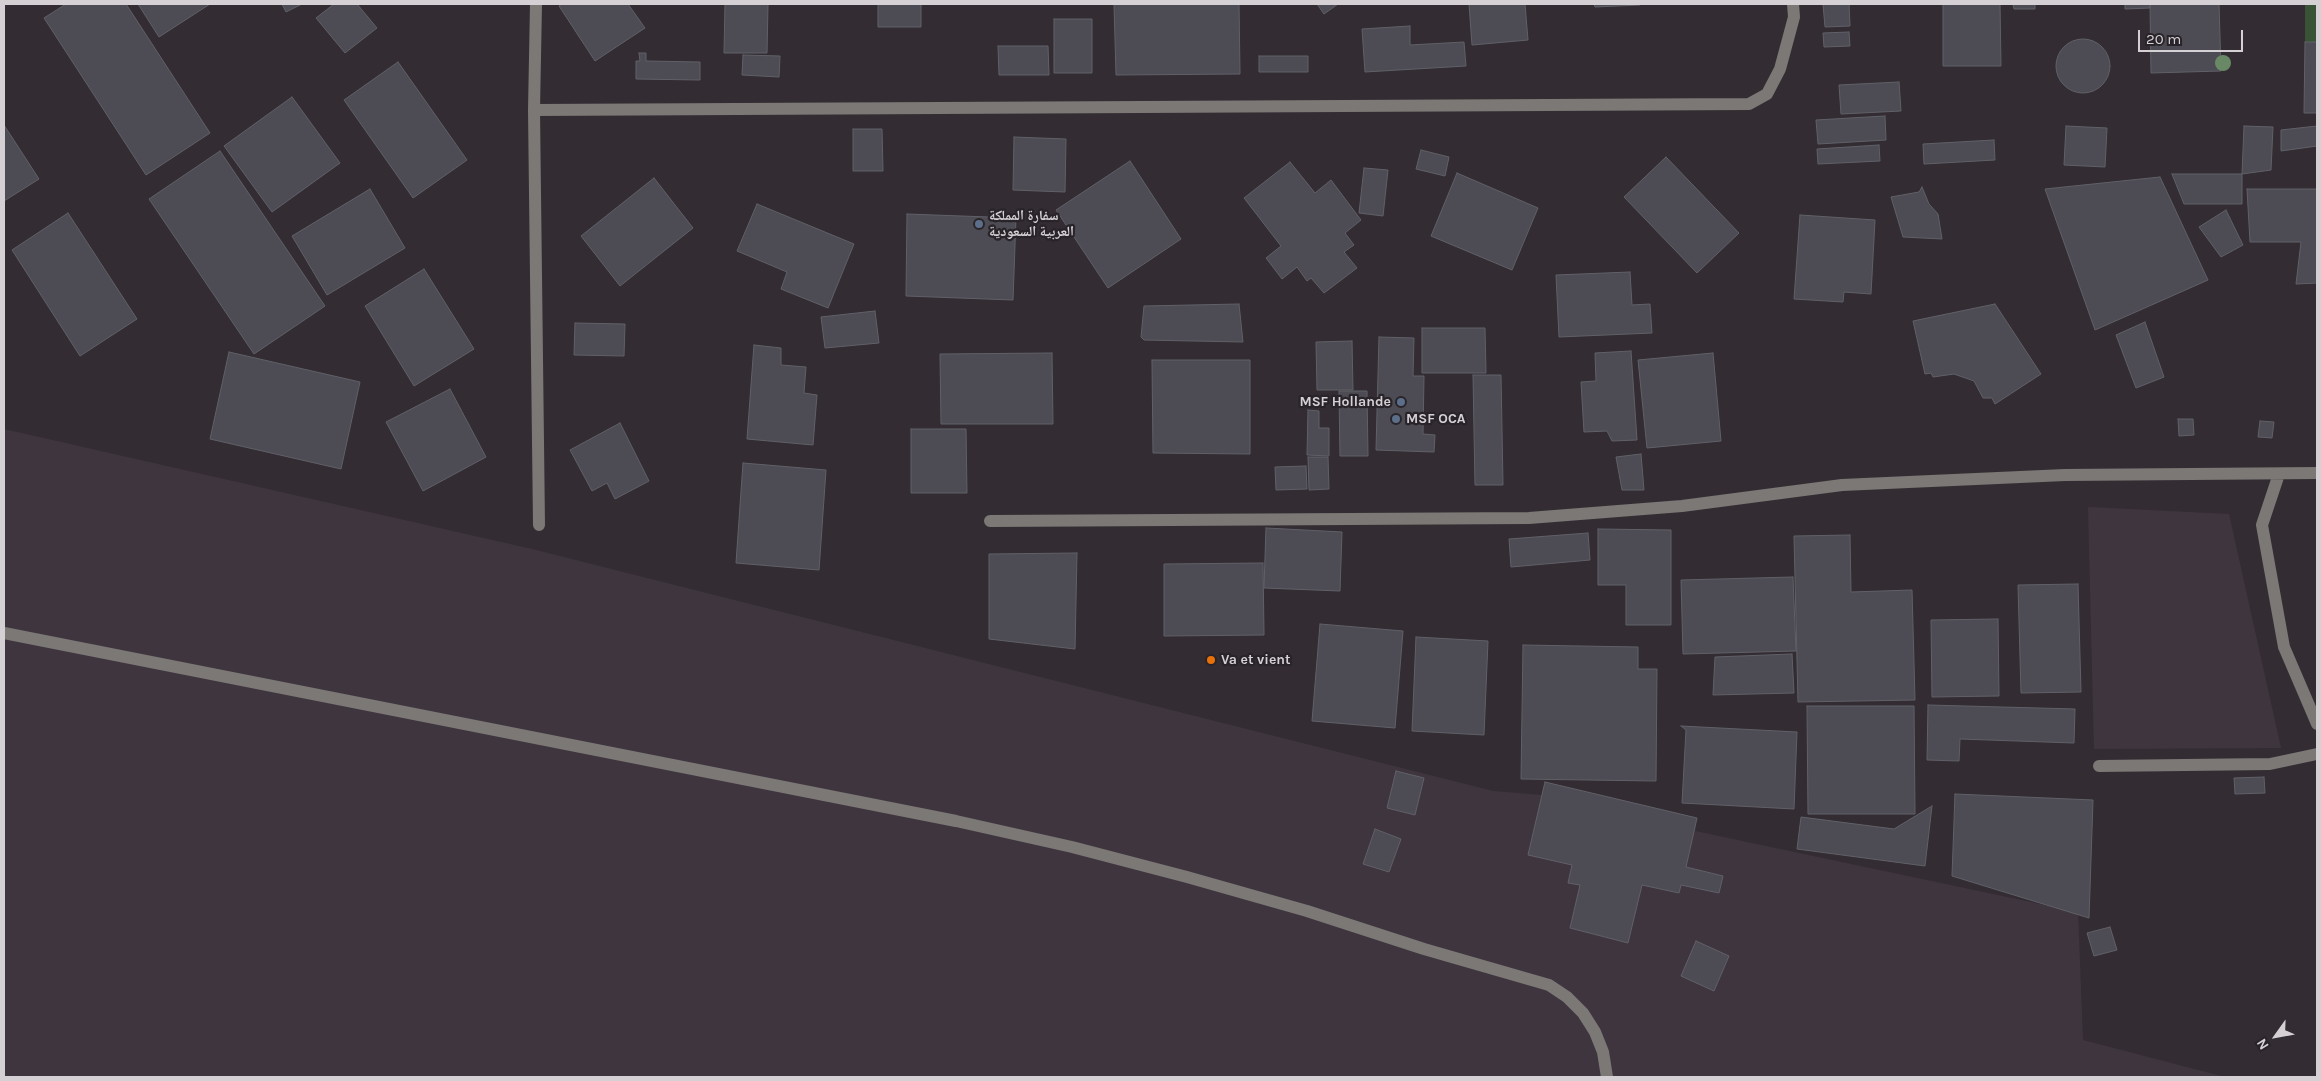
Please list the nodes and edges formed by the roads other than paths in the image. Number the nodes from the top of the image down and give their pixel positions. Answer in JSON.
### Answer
{"nodes":[{"id":1,"x":536,"y":4,"type":"edge"},
{"id":2,"x":1793,"y":4,"type":"edge"},
{"id":3,"x":534,"y":110,"type":"junction"},
{"id":4,"x":2317,"y":473,"type":"edge"},
{"id":5,"x":2279,"y":474,"type":"junction"},
{"id":6,"x":990,"y":521,"type":"dead end"},
{"id":7,"x":539,"y":525,"type":"dead end"},
{"id":8,"x":4,"y":633,"type":"edge"},
{"id":9,"x":2317,"y":724,"type":"edge"},
{"id":10,"x":2317,"y":754,"type":"edge"},
{"id":11,"x":2099,"y":766,"type":"dead end"},
{"id":12,"x":1607,"y":1077,"type":"edge"}],
"edges":[{"from":1,"to":3,"type":"street"},
{"from":2,"to":3,"type":"street"},
{"from":3,"to":7,"type":"street"},
{"from":4,"to":5,"type":"street"},
{"from":5,"to":6,"type":"street"},
{"from":5,"to":9,"type":"street"},
{"from":8,"to":12,"type":"street"},
{"from":10,"to":11,"type":"street"}]}
